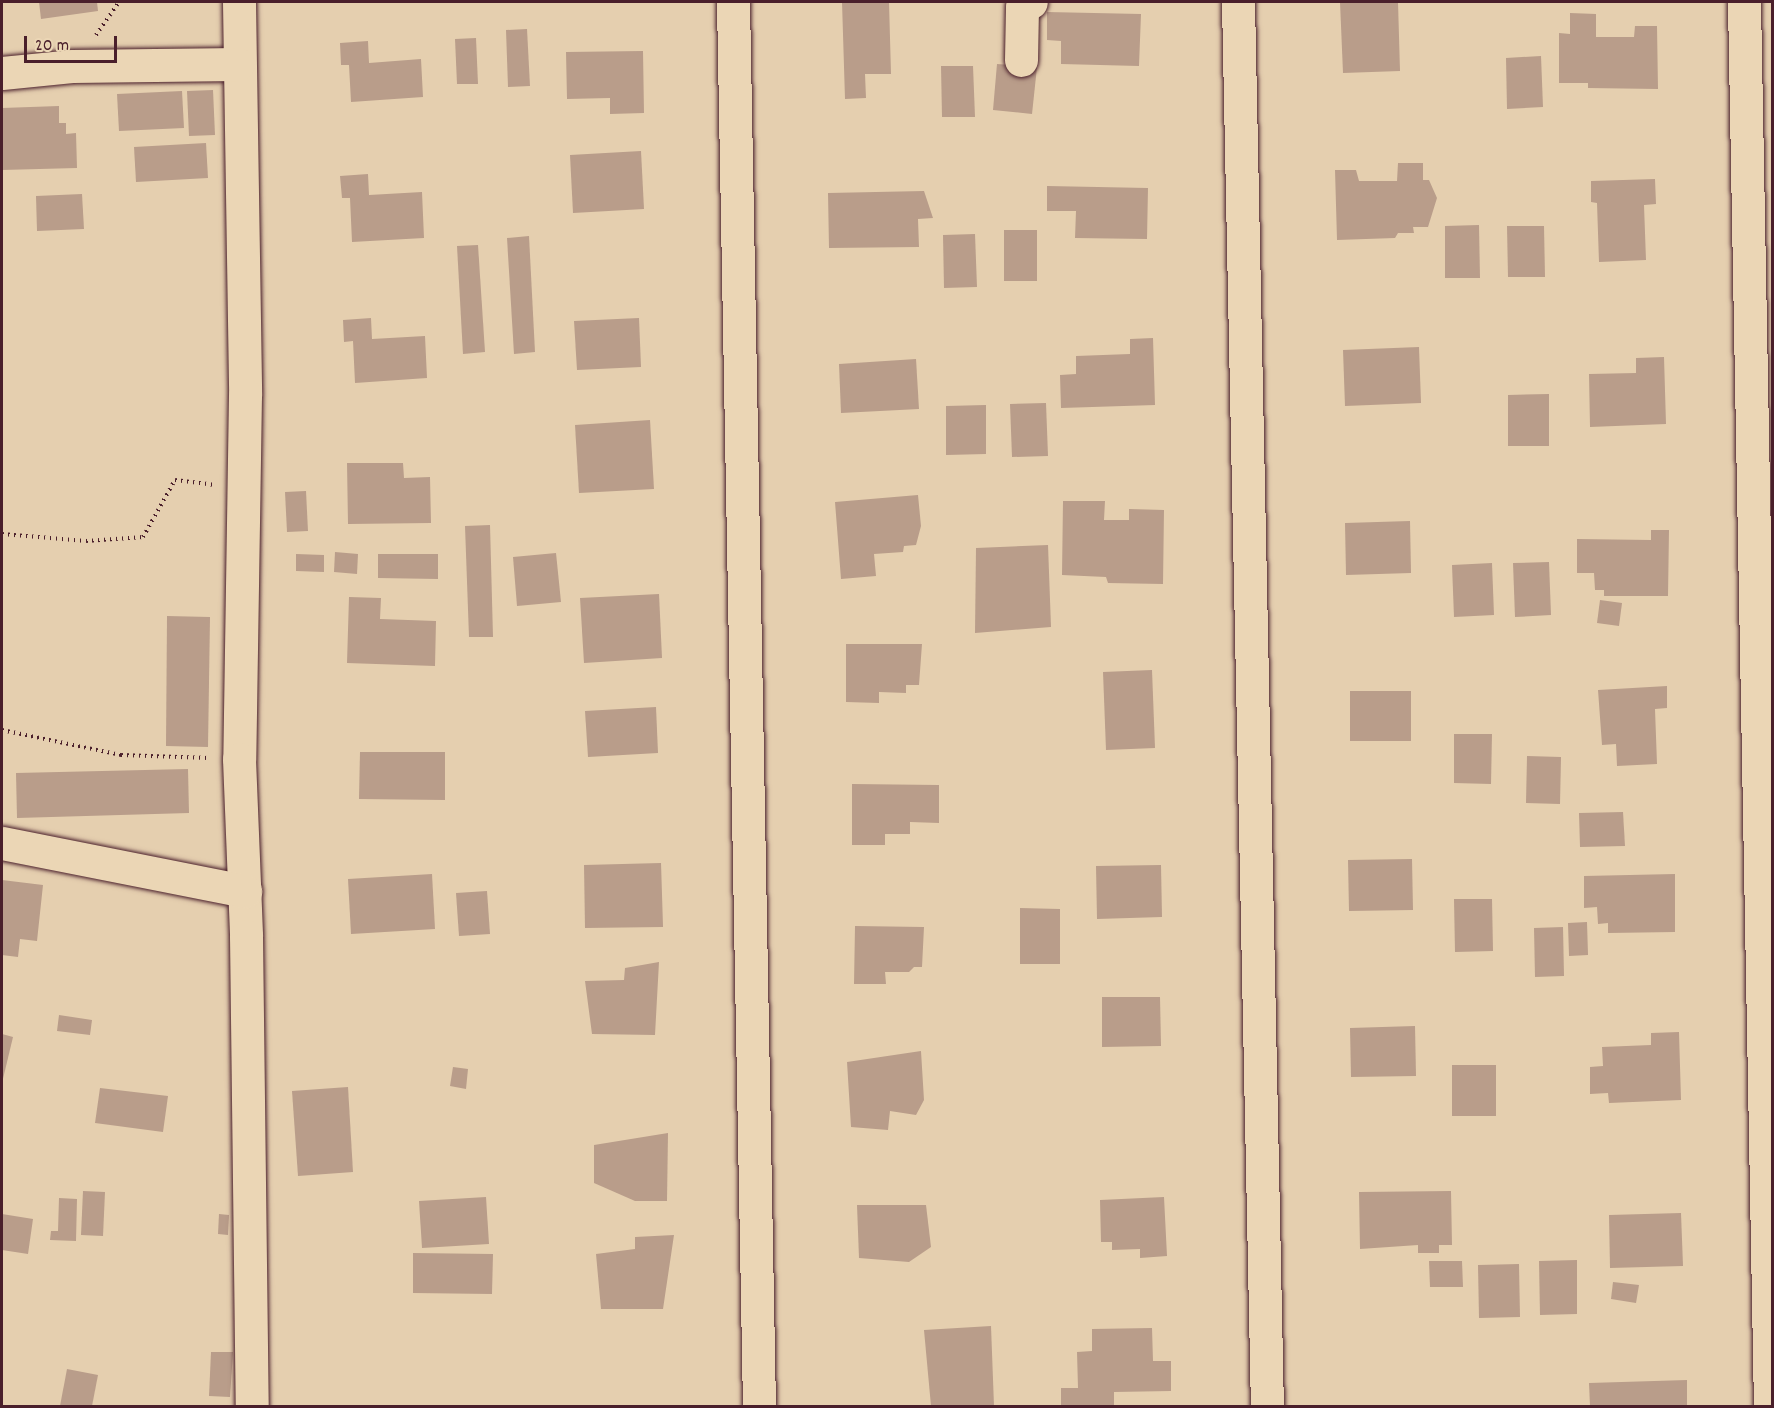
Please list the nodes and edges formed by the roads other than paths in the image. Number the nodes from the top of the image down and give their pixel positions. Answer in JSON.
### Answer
{"nodes":[{"id":1,"x":239,"y":2,"type":"edge"},
{"id":2,"x":733,"y":2,"type":"edge"},
{"id":3,"x":1031,"y":2,"type":"edge"},
{"id":4,"x":1238,"y":2,"type":"edge"},
{"id":5,"x":1744,"y":2,"type":"edge"},
{"id":6,"x":1021,"y":60,"type":"dead end"},
{"id":7,"x":238,"y":64,"type":"junction"},
{"id":8,"x":2,"y":73,"type":"edge"},
{"id":9,"x":2,"y":843,"type":"edge"},
{"id":10,"x":244,"y":891,"type":"junction"},
{"id":11,"x":252,"y":1407,"type":"edge"},
{"id":12,"x":759,"y":1407,"type":"edge"},
{"id":13,"x":1267,"y":1407,"type":"edge"},
{"id":14,"x":1770,"y":1407,"type":"edge"}],
"edges":[{"from":1,"to":7,"type":"street"},
{"from":2,"to":12,"type":"street"},
{"from":3,"to":6,"type":"street"},
{"from":4,"to":13,"type":"street"},
{"from":5,"to":14,"type":"street"},
{"from":7,"to":8,"type":"street"},
{"from":7,"to":10,"type":"street"},
{"from":9,"to":10,"type":"street"},
{"from":10,"to":11,"type":"street"}]}
